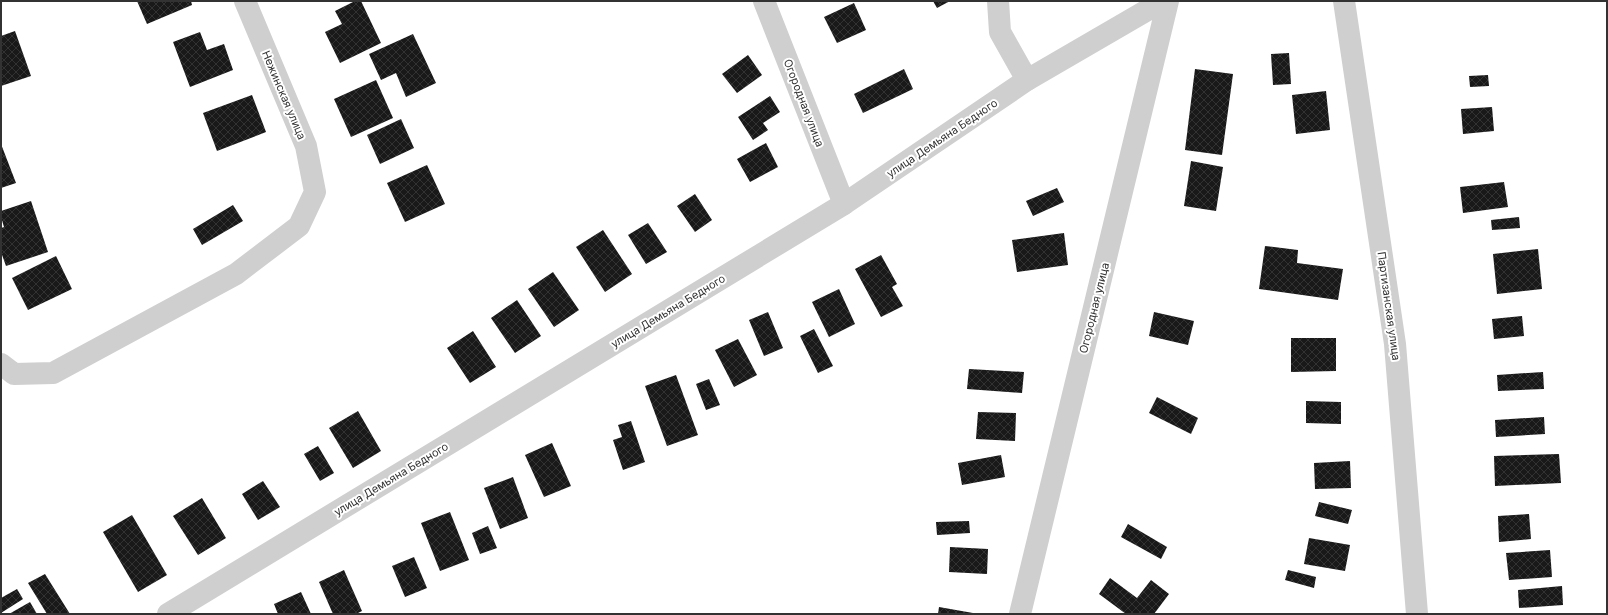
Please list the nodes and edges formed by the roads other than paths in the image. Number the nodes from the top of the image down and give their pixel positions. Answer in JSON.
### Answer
{"nodes":[{"id":1,"x":245,"y":1,"type":"edge"},
{"id":2,"x":764,"y":1,"type":"edge"},
{"id":3,"x":998,"y":1,"type":"edge"},
{"id":4,"x":1164,"y":1,"type":"edge"},
{"id":5,"x":1168,"y":1,"type":"edge"},
{"id":6,"x":1344,"y":1,"type":"edge"},
{"id":7,"x":1027,"y":80,"type":"junction"},
{"id":8,"x":844,"y":204,"type":"junction"},
{"id":9,"x":7,"y":369,"type":"edge"},
{"id":10,"x":168,"y":614,"type":"edge"},
{"id":11,"x":1020,"y":614,"type":"edge"},
{"id":12,"x":1416,"y":614,"type":"edge"}],
"edges":[{"from":1,"to":9,"type":"street","name":"Нежинская улица"},
{"from":2,"to":8,"type":"street","name":"Огородная улица"},
{"from":3,"to":7,"type":"street"},
{"from":4,"to":7,"type":"street","name":"улица Демьяна Бедного"},
{"from":5,"to":11,"type":"street","name":"Огородная улица"},
{"from":6,"to":12,"type":"street","name":"Партизанская улица"},
{"from":7,"to":8,"type":"street","name":"улица Демьяна Бедного"},
{"from":8,"to":10,"type":"street","name":"улица Демьяна Бедного"}]}
